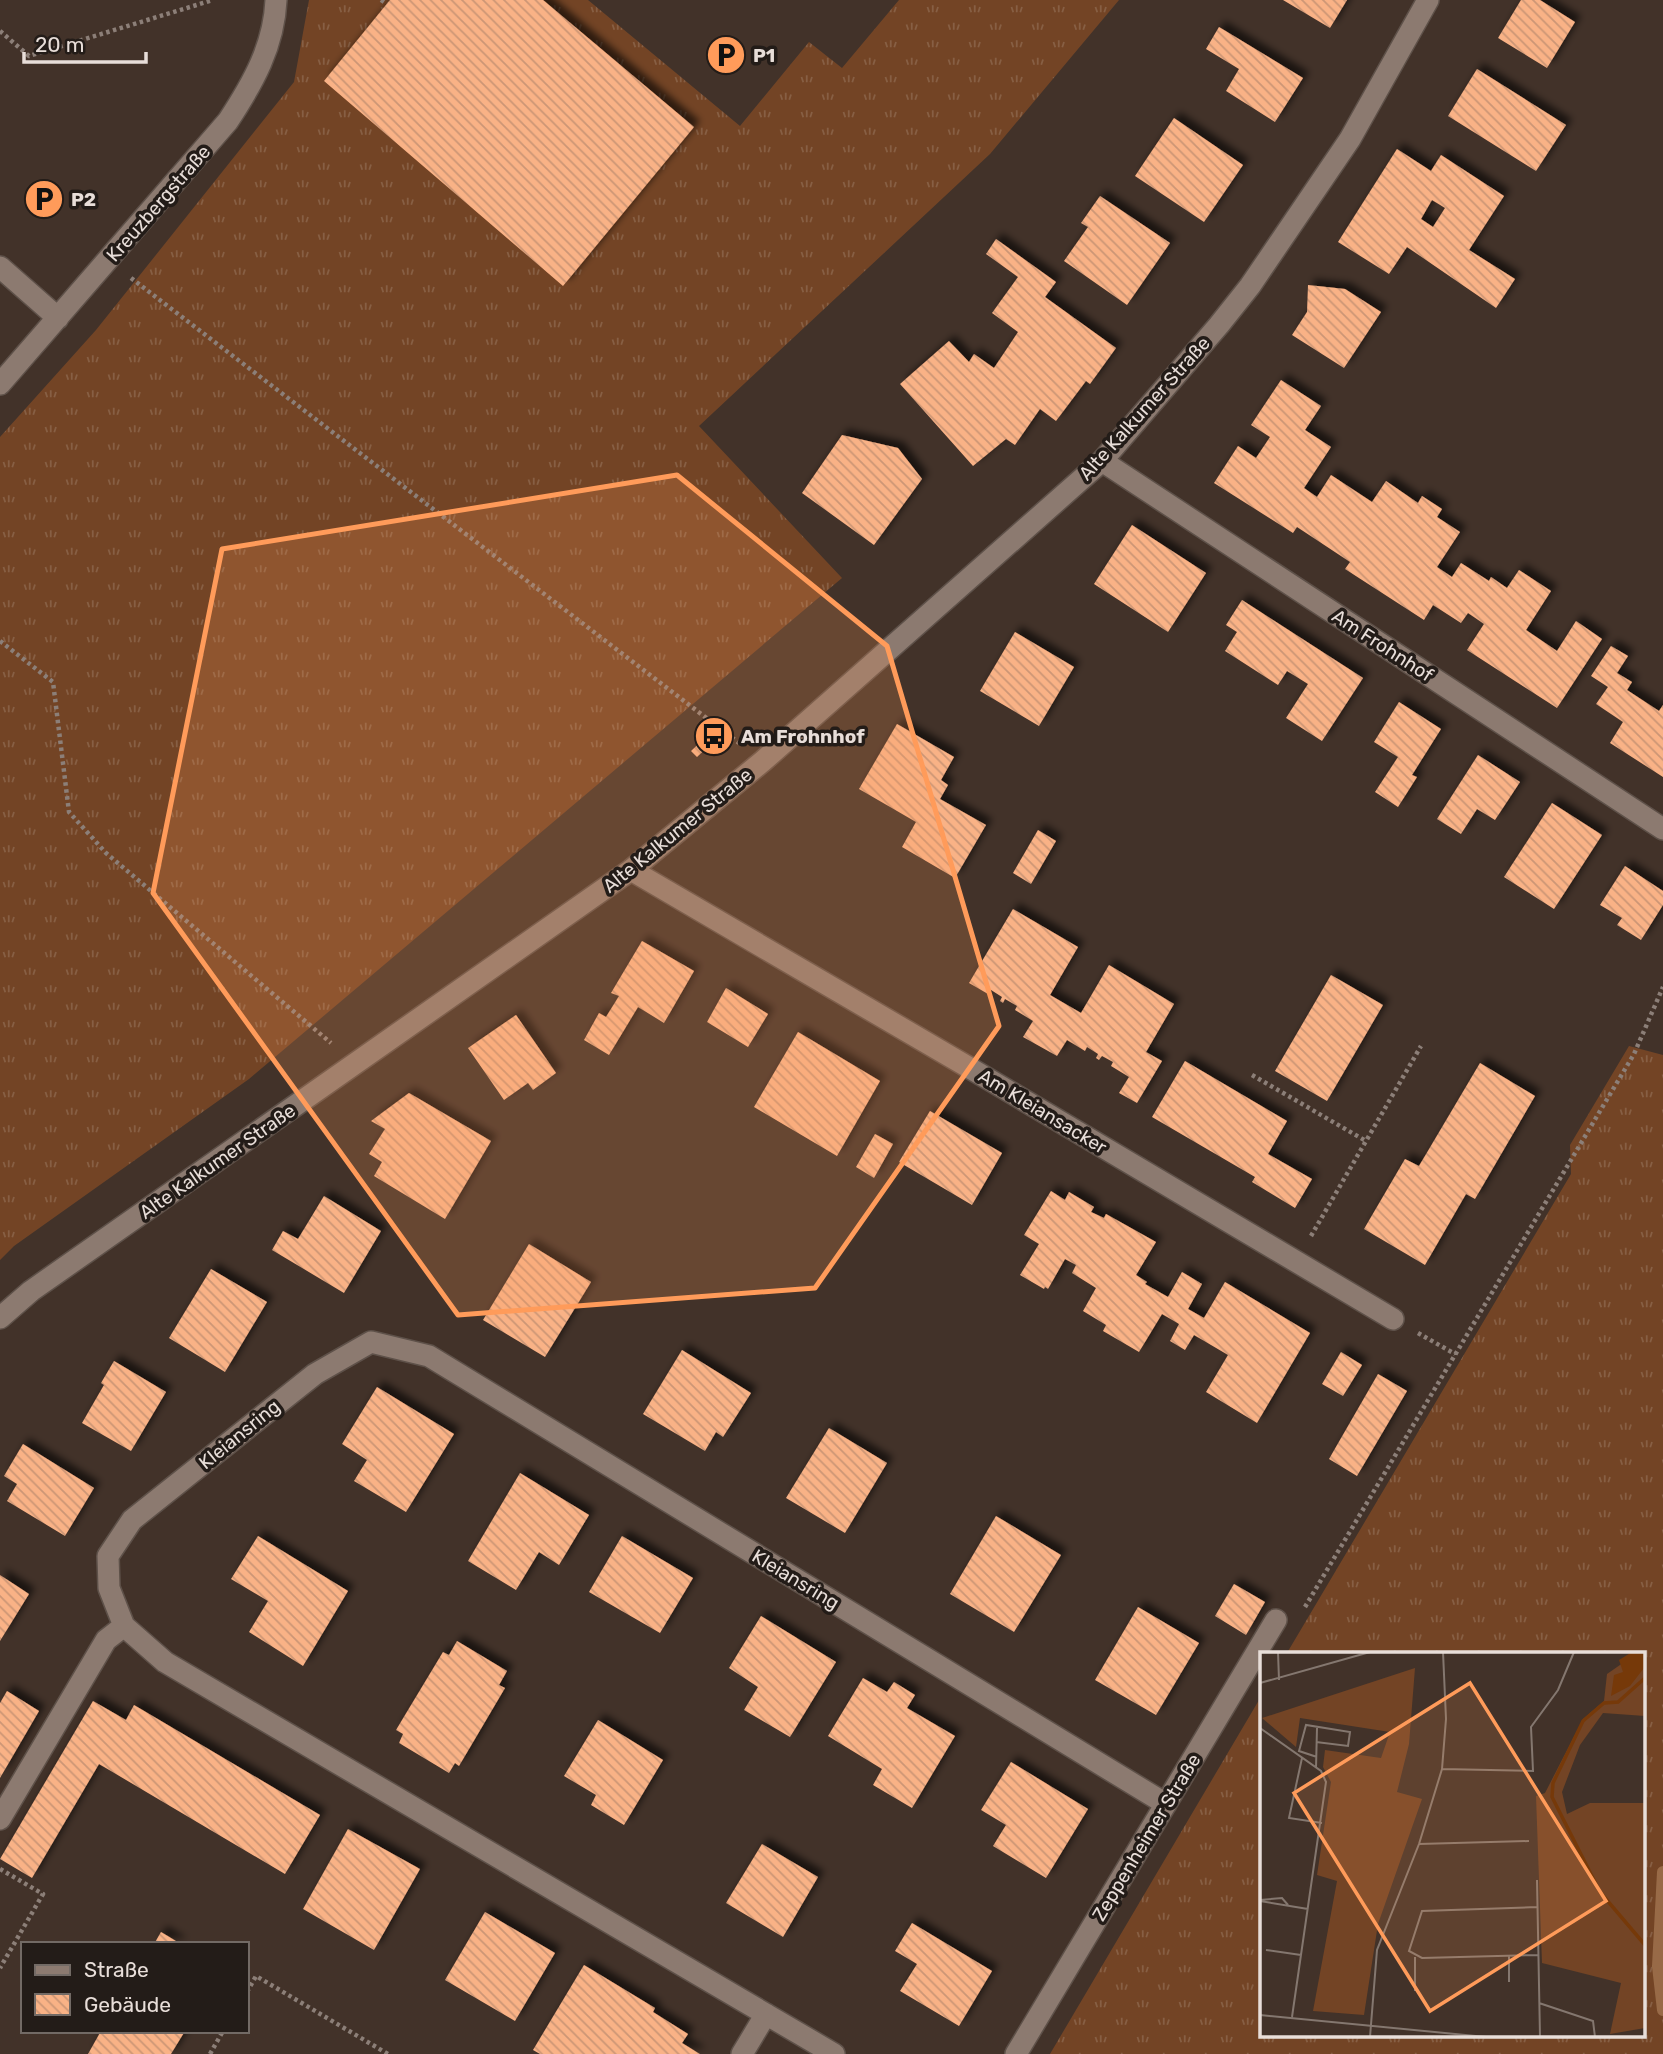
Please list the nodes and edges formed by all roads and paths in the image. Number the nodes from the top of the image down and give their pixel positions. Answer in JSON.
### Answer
{"nodes":[{"id":1,"x":213,"y":0,"type":"edge"},
{"id":2,"x":276,"y":0,"type":"edge"},
{"id":3,"x":381,"y":0,"type":"edge"},
{"id":4,"x":1428,"y":0,"type":"edge"},
{"id":5,"x":387,"y":4,"type":"dead end"},
{"id":6,"x":0,"y":31,"type":"edge"},
{"id":7,"x":108,"y":261,"type":"junction"},
{"id":8,"x":0,"y":267,"type":"edge"},
{"id":9,"x":58,"y":318,"type":"junction"},
{"id":10,"x":0,"y":384,"type":"edge"},
{"id":11,"x":1102,"y":461,"type":"junction"},
{"id":12,"x":0,"y":640,"type":"edge"},
{"id":13,"x":763,"y":761,"type":"junction"},
{"id":14,"x":1663,"y":829,"type":"edge"},
{"id":15,"x":631,"y":870,"type":"junction"},
{"id":16,"x":1663,"y":987,"type":"edge"},
{"id":17,"x":1421,"y":1046,"type":"dead end"},
{"id":18,"x":356,"y":1064,"type":"junction"},
{"id":19,"x":1252,"y":1075,"type":"dead end"},
{"id":20,"x":1366,"y":1141,"type":"junction"},
{"id":21,"x":1297,"y":1261,"type":"junction"},
{"id":22,"x":0,"y":1318,"type":"edge"},
{"id":23,"x":1393,"y":1319,"type":"joint"},
{"id":24,"x":1455,"y":1354,"type":"junction"},
{"id":25,"x":1276,"y":1620,"type":"joint"},
{"id":26,"x":124,"y":1626,"type":"junction"},
{"id":27,"x":1166,"y":1804,"type":"junction"},
{"id":28,"x":0,"y":1819,"type":"edge"},
{"id":29,"x":0,"y":1868,"type":"edge"},
{"id":30,"x":0,"y":1968,"type":"edge"},
{"id":31,"x":248,"y":1990,"type":"edge"},
{"id":32,"x":766,"y":2014,"type":"junction"},
{"id":33,"x":222,"y":2033,"type":"edge"},
{"id":34,"x":210,"y":2054,"type":"edge"},
{"id":35,"x":388,"y":2054,"type":"edge"},
{"id":36,"x":742,"y":2054,"type":"edge"},
{"id":37,"x":834,"y":2054,"type":"edge"},
{"id":38,"x":1016,"y":2054,"type":"edge"}],
"edges":[{"from":1,"to":6,"type":"path"},
{"from":2,"to":7,"type":"street","name":"Kreuzbergstraße"},
{"from":3,"to":5,"type":"path"},
{"from":4,"to":11,"type":"street","name":"Alte Kalkumer Straße"},
{"from":7,"to":9,"type":"street","name":"Kreuzbergstraße"},
{"from":7,"to":13,"type":"path"},
{"from":8,"to":9,"type":"street"},
{"from":9,"to":10,"type":"street","name":"Kreuzbergstraße"},
{"from":11,"to":13,"type":"street","name":"Alte Kalkumer Straße"},
{"from":11,"to":14,"type":"street","name":"Am Frohnhof"},
{"from":12,"to":18,"type":"path"},
{"from":13,"to":15,"type":"street","name":"Alte Kalkumer Straße"},
{"from":15,"to":18,"type":"street","name":"Alte Kalkumer Straße"},
{"from":15,"to":21,"type":"street","name":"Am Kleiansacker"},
{"from":16,"to":24,"type":"path"},
{"from":17,"to":20,"type":"path"},
{"from":18,"to":22,"type":"street","name":"Alte Kalkumer Straße"},
{"from":19,"to":20,"type":"path"},
{"from":20,"to":21,"type":"path"},
{"from":21,"to":23,"type":"street","name":"Am Kleiansacker"},
{"from":23,"to":24,"type":"path"},
{"from":24,"to":25,"type":"path"},
{"from":25,"to":27,"type":"street","name":"Zeppenheimer Straße"},
{"from":26,"to":27,"type":"street","name":"Kleiansring"},
{"from":26,"to":28,"type":"street"},
{"from":26,"to":32,"type":"street","name":"Kleiansring"},
{"from":27,"to":38,"type":"street","name":"Zeppenheimer Straße"},
{"from":29,"to":30,"type":"path"},
{"from":31,"to":35,"type":"path"},
{"from":32,"to":36,"type":"street"},
{"from":32,"to":37,"type":"street","name":"Kleiansring"},
{"from":33,"to":34,"type":"path"}]}
